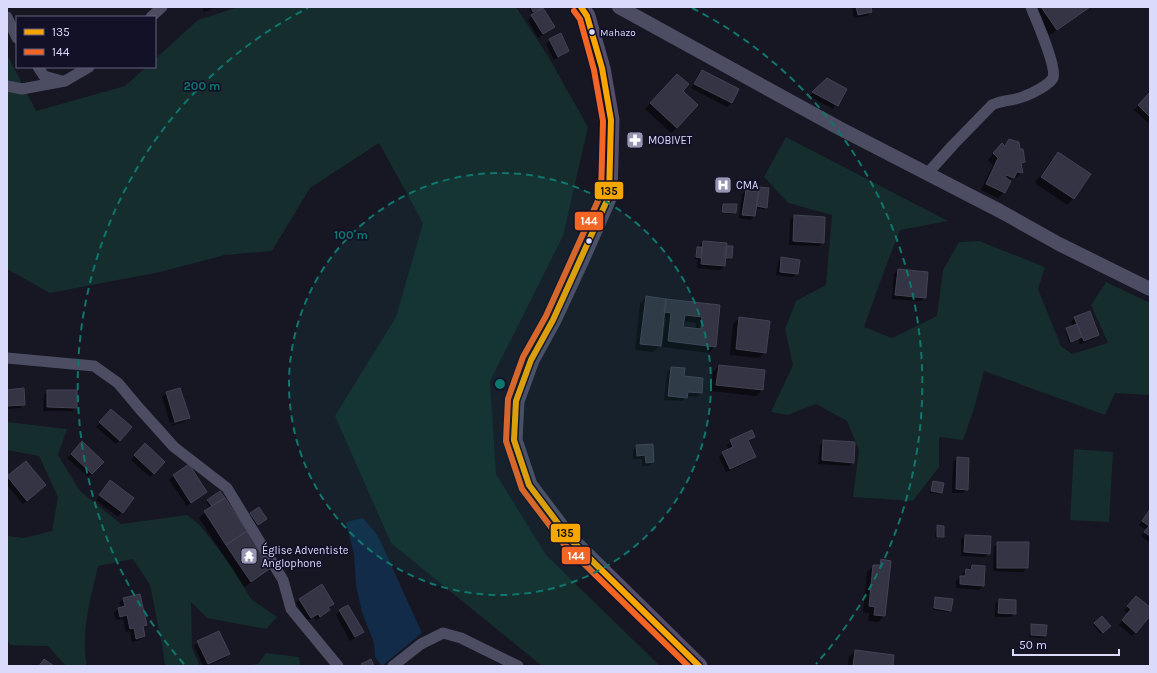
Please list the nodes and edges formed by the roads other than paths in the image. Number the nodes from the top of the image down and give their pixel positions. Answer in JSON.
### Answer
{"nodes":[{"id":1,"x":162,"y":7,"type":"edge"},
{"id":2,"x":581,"y":7,"type":"edge"},
{"id":3,"x":619,"y":7,"type":"edge"},
{"id":4,"x":1031,"y":7,"type":"edge"},
{"id":5,"x":152,"y":16,"type":"edge"},
{"id":6,"x":7,"y":17,"type":"edge"},
{"id":7,"x":16,"y":36,"type":"edge"},
{"id":8,"x":39,"y":68,"type":"edge"},
{"id":9,"x":87,"y":68,"type":"edge"},
{"id":10,"x":65,"y":81,"type":"junction"},
{"id":11,"x":7,"y":86,"type":"edge"},
{"id":12,"x":927,"y":174,"type":"junction"},
{"id":13,"x":1150,"y":289,"type":"edge"},
{"id":14,"x":7,"y":358,"type":"edge"},
{"id":15,"x":338,"y":666,"type":"edge"},
{"id":16,"x":393,"y":666,"type":"edge"},
{"id":17,"x":518,"y":666,"type":"edge"},
{"id":18,"x":700,"y":666,"type":"edge"}],
"edges":[{"from":1,"to":5,"type":"street"},
{"from":2,"to":18,"type":"main road"},
{"from":3,"to":12,"type":"street"},
{"from":4,"to":12,"type":"street"},
{"from":6,"to":7,"type":"street"},
{"from":8,"to":10,"type":"street"},
{"from":9,"to":10,"type":"street"},
{"from":10,"to":11,"type":"street"},
{"from":12,"to":13,"type":"street"},
{"from":14,"to":15,"type":"street"},
{"from":16,"to":17,"type":"street"}]}
